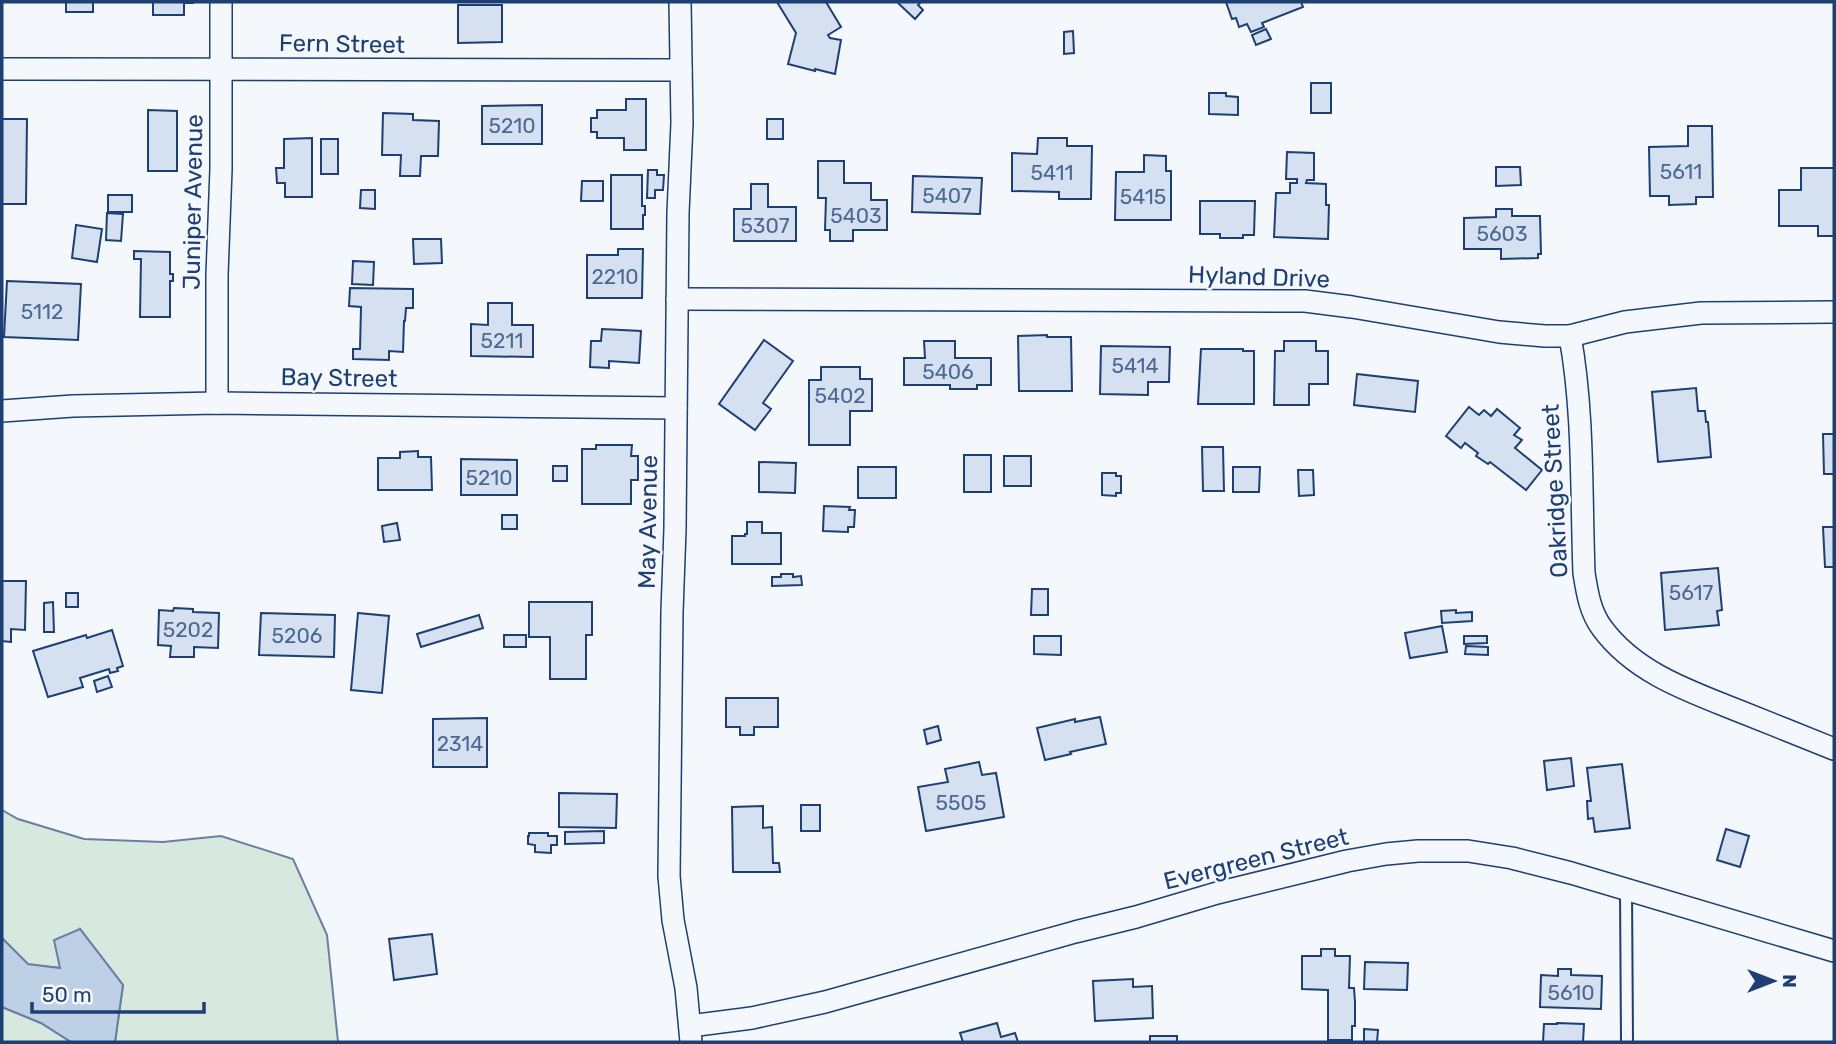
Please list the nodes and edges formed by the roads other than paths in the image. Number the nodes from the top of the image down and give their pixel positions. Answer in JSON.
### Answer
{"nodes":[{"id":1,"x":221,"y":2,"type":"edge"},
{"id":2,"x":680,"y":2,"type":"edge"},
{"id":3,"x":221,"y":68,"type":"junction"},
{"id":4,"x":2,"y":69,"type":"edge"},
{"id":5,"x":681,"y":71,"type":"junction"},
{"id":6,"x":677,"y":299,"type":"junction"},
{"id":7,"x":1834,"y":312,"type":"edge"},
{"id":8,"x":1570,"y":336,"type":"junction"},
{"id":9,"x":217,"y":403,"type":"junction"},
{"id":10,"x":676,"y":408,"type":"junction"},
{"id":11,"x":2,"y":411,"type":"edge"},
{"id":12,"x":1834,"y":749,"type":"edge"},
{"id":13,"x":1626,"y":889,"type":"junction"},
{"id":14,"x":1834,"y":951,"type":"edge"},
{"id":15,"x":691,"y":1034,"type":"edge"},
{"id":16,"x":1627,"y":1042,"type":"edge"}],
"edges":[{"from":1,"to":3,"type":"street","name":"Juniper Avenue"},
{"from":2,"to":5,"type":"street","name":"May Avenue"},
{"from":3,"to":4,"type":"street","name":"Fern Street"},
{"from":3,"to":5,"type":"street","name":"Fern Street"},
{"from":3,"to":9,"type":"street","name":"Juniper Avenue"},
{"from":5,"to":6,"type":"street","name":"May Avenue"},
{"from":6,"to":8,"type":"street","name":"Hyland Drive"},
{"from":6,"to":10,"type":"street","name":"May Avenue"},
{"from":7,"to":8,"type":"street","name":"Hyland Drive"},
{"from":8,"to":12,"type":"street","name":"Oakridge Street"},
{"from":9,"to":10,"type":"street","name":"Bay Street"},
{"from":9,"to":11,"type":"street","name":"Bay Street"},
{"from":10,"to":15,"type":"street","name":"May Avenue"},
{"from":13,"to":14,"type":"street","name":"Evergreen Street"},
{"from":13,"to":15,"type":"street","name":"Evergreen Street"},
{"from":13,"to":16,"type":"lane"}]}
